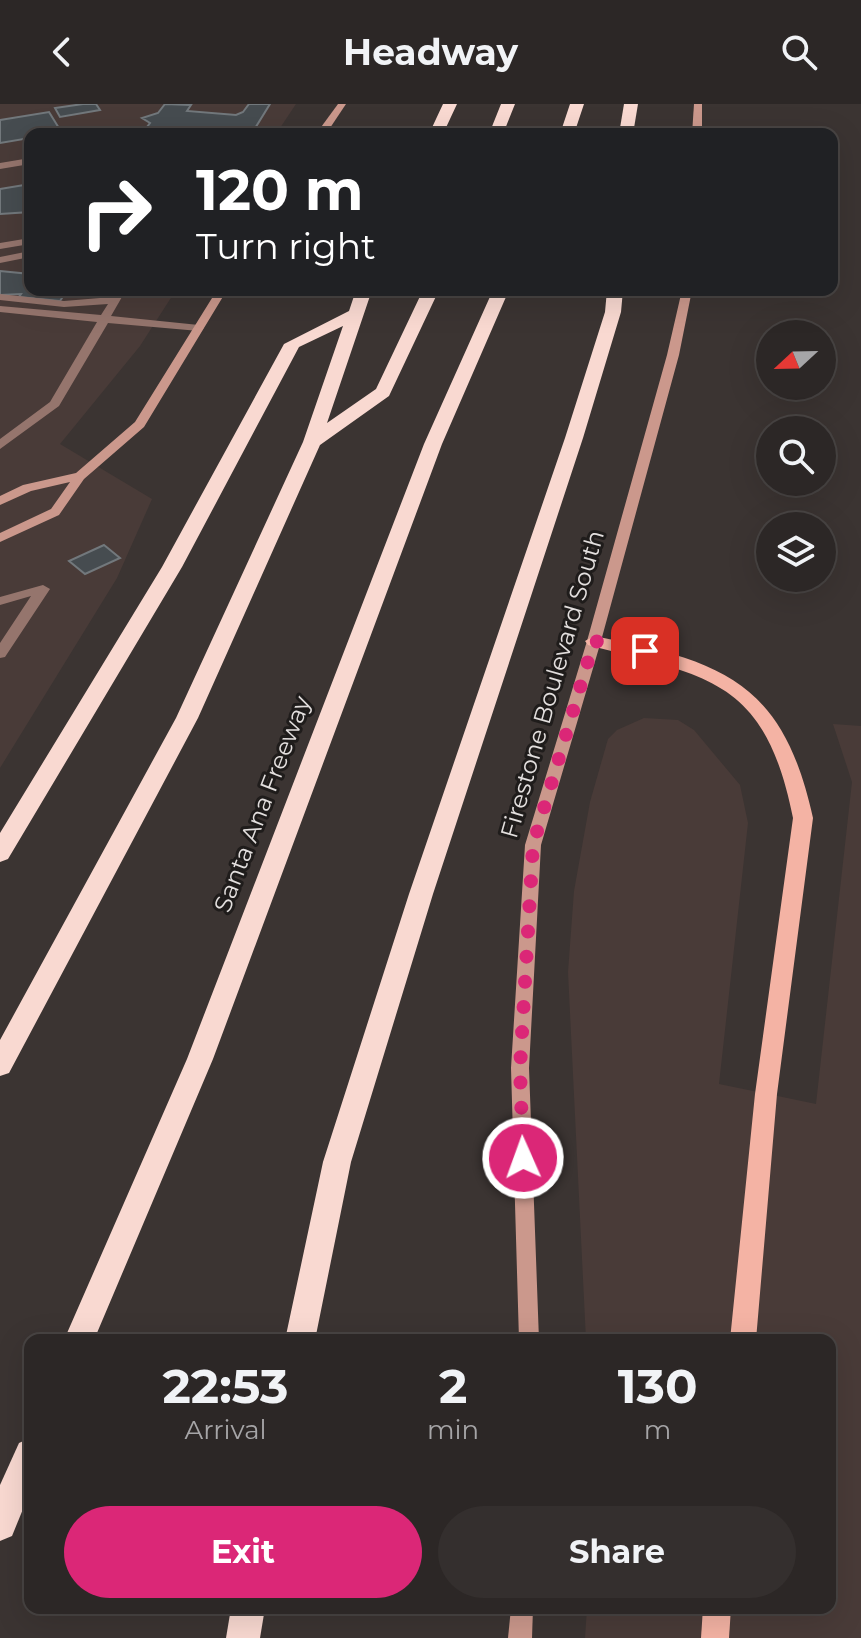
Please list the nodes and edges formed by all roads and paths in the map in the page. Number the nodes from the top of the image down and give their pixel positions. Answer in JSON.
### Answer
{"nodes":[{"id":1,"x":342,"y":104,"type":"edge"},
{"id":2,"x":450,"y":104,"type":"edge"},
{"id":3,"x":508,"y":104,"type":"edge"},
{"id":4,"x":577,"y":104,"type":"edge"},
{"id":5,"x":631,"y":104,"type":"edge"},
{"id":6,"x":698,"y":104,"type":"edge"},
{"id":7,"x":325,"y":128,"type":"edge"},
{"id":8,"x":439,"y":128,"type":"edge"},
{"id":9,"x":498,"y":128,"type":"edge"},
{"id":10,"x":569,"y":128,"type":"edge"},
{"id":11,"x":627,"y":128,"type":"edge"},
{"id":12,"x":697,"y":128,"type":"edge"},
{"id":13,"x":24,"y":162,"type":"edge"},
{"id":14,"x":0,"y":166,"type":"edge"},
{"id":15,"x":24,"y":242,"type":"edge"},
{"id":16,"x":0,"y":246,"type":"edge"},
{"id":17,"x":24,"y":255,"type":"edge"},
{"id":18,"x":0,"y":260,"type":"edge"},
{"id":19,"x":112,"y":296,"type":"edge"},
{"id":20,"x":117,"y":296,"type":"edge"},
{"id":21,"x":218,"y":296,"type":"edge"},
{"id":22,"x":362,"y":296,"type":"edge"},
{"id":23,"x":428,"y":296,"type":"edge"},
{"id":24,"x":498,"y":296,"type":"edge"},
{"id":25,"x":614,"y":296,"type":"edge"},
{"id":26,"x":686,"y":296,"type":"edge"},
{"id":27,"x":0,"y":297,"type":"edge"},
{"id":28,"x":0,"y":309,"type":"edge"},
{"id":29,"x":354,"y":315,"type":"junction"},
{"id":30,"x":103,"y":320,"type":"junction"},
{"id":31,"x":199,"y":328,"type":"junction"},
{"id":32,"x":312,"y":442,"type":"junction"},
{"id":33,"x":0,"y":445,"type":"edge"},
{"id":34,"x":80,"y":476,"type":"junction"},
{"id":35,"x":0,"y":501,"type":"edge"},
{"id":36,"x":0,"y":538,"type":"edge"},
{"id":37,"x":0,"y":601,"type":"edge"},
{"id":38,"x":594,"y":641,"type":"junction"},
{"id":39,"x":1,"y":652,"type":"edge"},
{"id":40,"x":0,"y":853,"type":"edge"},
{"id":41,"x":0,"y":1065,"type":"edge"},
{"id":42,"x":82,"y":1334,"type":"edge"},
{"id":43,"x":301,"y":1334,"type":"edge"},
{"id":44,"x":529,"y":1334,"type":"edge"},
{"id":45,"x":744,"y":1334,"type":"edge"},
{"id":46,"x":24,"y":1468,"type":"edge"},
{"id":47,"x":0,"y":1524,"type":"edge"},
{"id":48,"x":247,"y":1614,"type":"edge"},
{"id":49,"x":522,"y":1614,"type":"edge"},
{"id":50,"x":717,"y":1614,"type":"edge"},
{"id":51,"x":243,"y":1638,"type":"edge"},
{"id":52,"x":520,"y":1638,"type":"edge"},
{"id":53,"x":715,"y":1638,"type":"edge"}],
"edges":[{"from":1,"to":7,"type":"street"},
{"from":2,"to":8,"type":"highway"},
{"from":3,"to":9,"type":"highway"},
{"from":4,"to":10,"type":"highway"},
{"from":5,"to":11,"type":"highway"},
{"from":6,"to":12,"type":"street"},
{"from":13,"to":14,"type":"lane"},
{"from":15,"to":16,"type":"lane"},
{"from":17,"to":18,"type":"lane"},
{"from":19,"to":27,"type":"lane"},
{"from":20,"to":30,"type":"lane"},
{"from":21,"to":31,"type":"street"},
{"from":22,"to":29,"type":"highway"},
{"from":23,"to":32,"type":"highway"},
{"from":24,"to":42,"type":"highway","name":"Santa Ana Freeway"},
{"from":25,"to":43,"type":"highway"},
{"from":26,"to":38,"type":"street","name":"Firestone Boulevard South"},
{"from":28,"to":30,"type":"lane"},
{"from":29,"to":32,"type":"highway"},
{"from":29,"to":40,"type":"highway"},
{"from":30,"to":31,"type":"lane"},
{"from":30,"to":33,"type":"lane"},
{"from":31,"to":34,"type":"street"},
{"from":32,"to":41,"type":"highway"},
{"from":34,"to":35,"type":"street"},
{"from":34,"to":36,"type":"street"},
{"from":37,"to":39,"type":"lane"},
{"from":38,"to":44,"type":"street","name":"Firestone Boulevard South"},
{"from":38,"to":45,"type":"main road"},
{"from":46,"to":47,"type":"highway"},
{"from":48,"to":51,"type":"highway"},
{"from":49,"to":52,"type":"street"},
{"from":50,"to":53,"type":"main road"}]}
